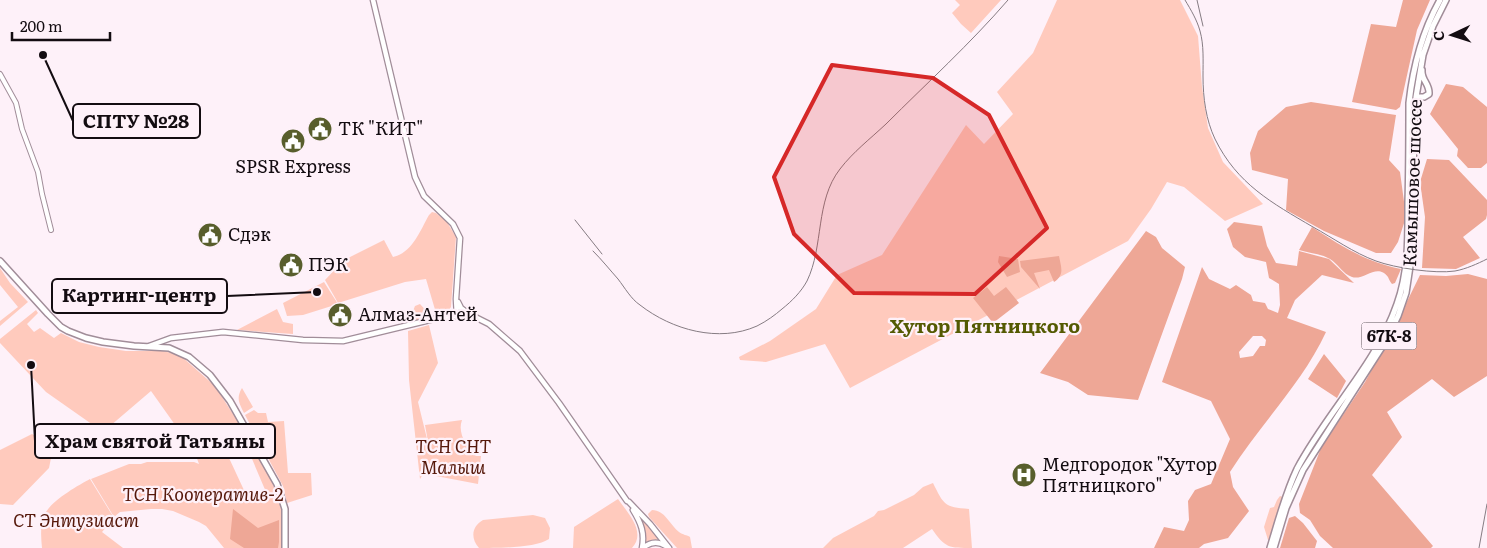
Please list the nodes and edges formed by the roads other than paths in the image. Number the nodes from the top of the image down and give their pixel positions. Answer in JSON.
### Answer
{"nodes":[{"id":1,"x":373,"y":0,"type":"edge"},
{"id":2,"x":1440,"y":0,"type":"edge"},
{"id":3,"x":1446,"y":0,"type":"edge"},
{"id":4,"x":1423,"y":56,"type":"junction"},
{"id":5,"x":0,"y":74,"type":"edge"},
{"id":6,"x":1413,"y":75,"type":"junction"},
{"id":7,"x":1416,"y":97,"type":"junction"},
{"id":8,"x":51,"y":230,"type":"dead end"},
{"id":9,"x":0,"y":260,"type":"edge"},
{"id":10,"x":456,"y":299,"type":"junction"},
{"id":11,"x":447,"y":316,"type":"junction"},
{"id":12,"x":457,"y":316,"type":"junction"},
{"id":13,"x":474,"y":317,"type":"junction"},
{"id":14,"x":171,"y":338,"type":"junction"},
{"id":15,"x":149,"y":346,"type":"junction"},
{"id":16,"x":169,"y":348,"type":"junction"},
{"id":17,"x":628,"y":501,"type":"junction"},
{"id":18,"x":668,"y":547,"type":"edge"},
{"id":19,"x":284,"y":548,"type":"edge"},
{"id":20,"x":643,"y":548,"type":"edge"},
{"id":21,"x":1270,"y":548,"type":"edge"},
{"id":22,"x":1274,"y":548,"type":"edge"}],
"edges":[{"from":1,"to":10,"type":"main road"},
{"from":2,"to":6,"type":"main road","name":"Камышовое шоссе","number":"67К-8"},
{"from":3,"to":4,"type":"main road","name":"Камышовое шоссе","number":"67К-8"},
{"from":4,"to":7,"type":"main road","name":"Камышовое шоссе","number":"67К-8"},
{"from":4,"to":7,"type":"main road"},
{"from":5,"to":8,"type":"street"},
{"from":6,"to":7,"type":"main road"},
{"from":6,"to":21,"type":"main road","name":"Камышовое шоссе","number":"67К-8"},
{"from":7,"to":22,"type":"main road","name":"Камышовое шоссе","number":"67К-8"},
{"from":9,"to":15,"type":"main road"},
{"from":10,"to":11,"type":"main road"},
{"from":10,"to":12,"type":"main road"},
{"from":10,"to":13,"type":"main road"},
{"from":11,"to":12,"type":"main road"},
{"from":11,"to":14,"type":"main road"},
{"from":12,"to":13,"type":"main road"},
{"from":13,"to":17,"type":"main road"},
{"from":14,"to":15,"type":"main road"},
{"from":14,"to":16,"type":"main road"},
{"from":15,"to":16,"type":"main road"},
{"from":16,"to":19,"type":"main road"},
{"from":17,"to":18,"type":"main road"},
{"from":17,"to":20,"type":"main road"},
{"from":18,"to":20,"type":"main road"}]}
